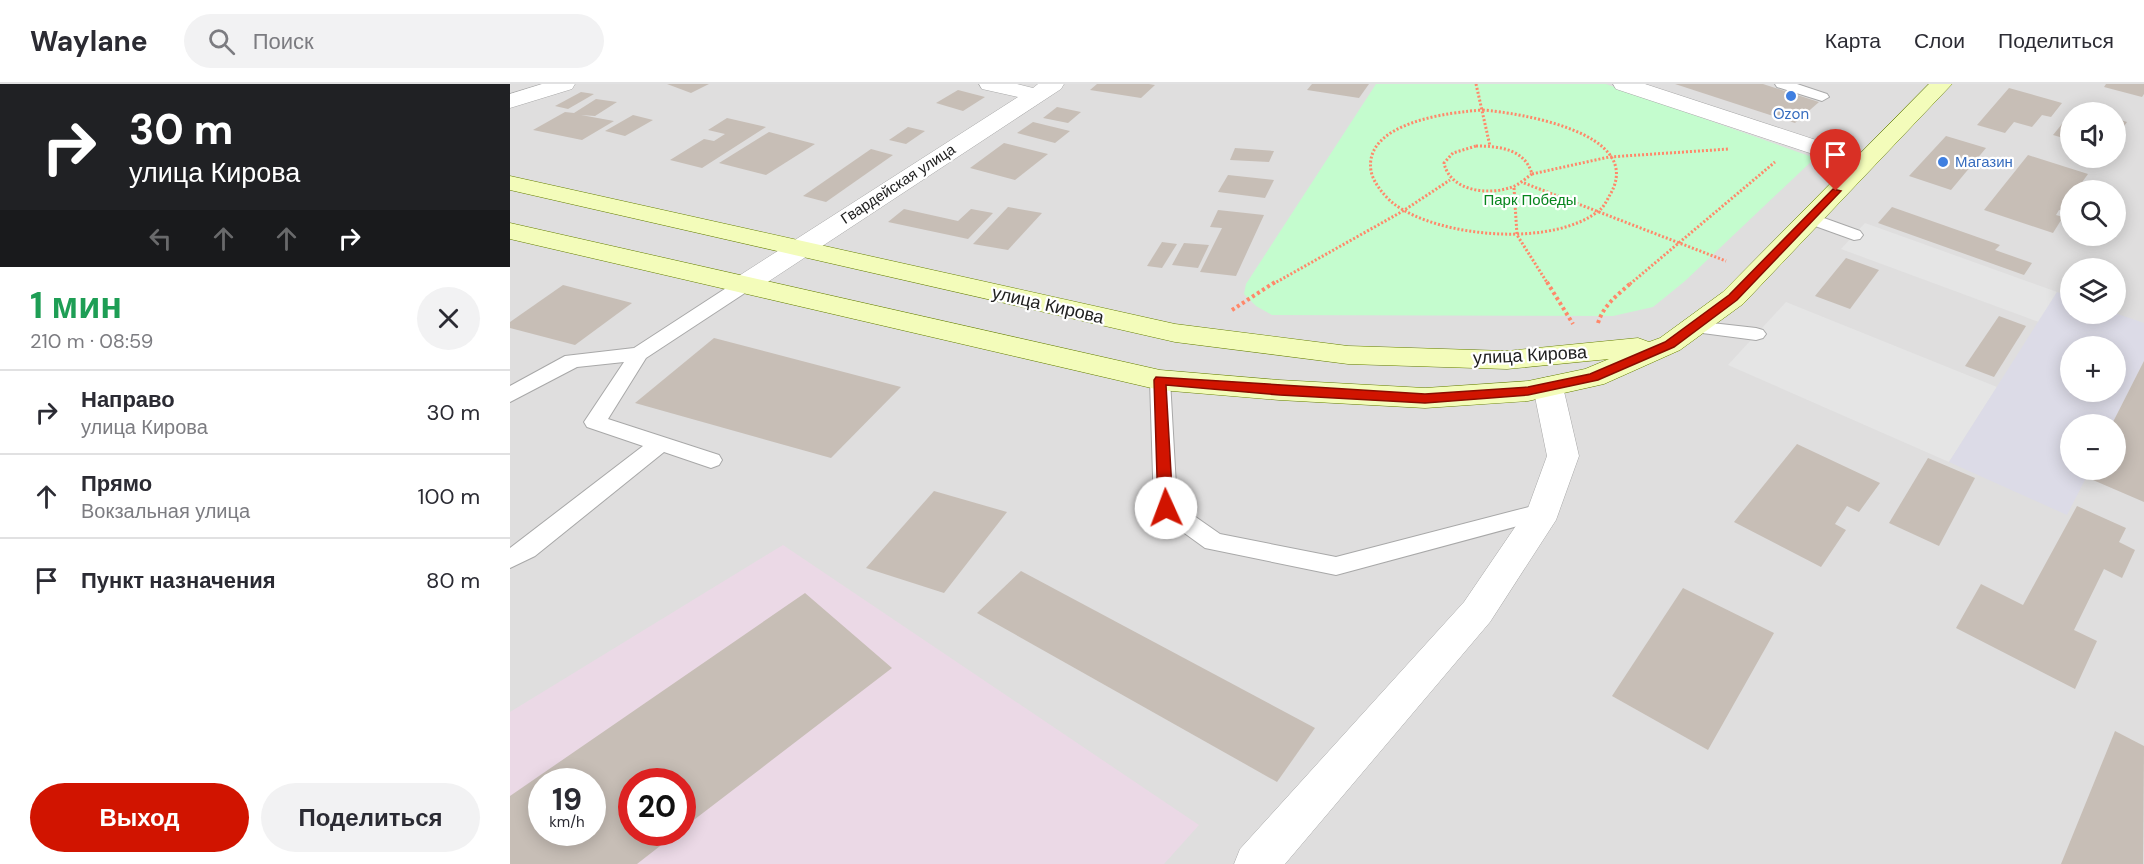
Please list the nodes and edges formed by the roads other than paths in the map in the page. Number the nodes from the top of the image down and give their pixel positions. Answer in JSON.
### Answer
{"nodes":[{"id":1,"x":564,"y":84,"type":"edge"},
{"id":2,"x":990,"y":84,"type":"edge"},
{"id":3,"x":1624,"y":84,"type":"edge"},
{"id":4,"x":1782,"y":84,"type":"edge"},
{"id":5,"x":1941,"y":84,"type":"edge"},
{"id":6,"x":1044,"y":89,"type":"edge"},
{"id":7,"x":1822,"y":97,"type":"dead end"},
{"id":8,"x":510,"y":101,"type":"edge"},
{"id":9,"x":1863,"y":164,"type":"junction"},
{"id":10,"x":510,"y":183,"type":"edge"},
{"id":11,"x":1810,"y":218,"type":"junction"},
{"id":12,"x":510,"y":231,"type":"edge"},
{"id":13,"x":1854,"y":234,"type":"dead end"},
{"id":14,"x":798,"y":248,"type":"junction"},
{"id":15,"x":744,"y":285,"type":"junction"},
{"id":16,"x":1694,"y":327,"type":"junction"},
{"id":17,"x":1756,"y":334,"type":"dead end"},
{"id":18,"x":1670,"y":345,"type":"junction"},
{"id":19,"x":639,"y":354,"type":"junction"},
{"id":20,"x":1160,"y":380,"type":"junction"},
{"id":21,"x":1548,"y":387,"type":"junction"},
{"id":22,"x":510,"y":395,"type":"edge"},
{"id":23,"x":661,"y":443,"type":"junction"},
{"id":24,"x":711,"y":460,"type":"dead end"},
{"id":25,"x":1544,"y":511,"type":"junction"},
{"id":26,"x":510,"y":559,"type":"edge"},
{"id":27,"x":1256,"y":864,"type":"edge"}],
"edges":[{"from":1,"to":8,"type":"street"},
{"from":2,"to":6,"type":"street"},
{"from":3,"to":9,"type":"street"},
{"from":4,"to":7,"type":"lane"},
{"from":5,"to":9,"type":"street"},
{"from":6,"to":14,"type":"street","name":"Гвардейская улица"},
{"from":9,"to":11,"type":"street"},
{"from":10,"to":14,"type":"street","name":"улица Кирова"},
{"from":11,"to":13,"type":"lane"},
{"from":11,"to":16,"type":"street"},
{"from":12,"to":15,"type":"street","name":"улица Кирова"},
{"from":14,"to":15,"type":"street","name":"Гвардейская улица"},
{"from":14,"to":18,"type":"street","name":"улица Кирова"},
{"from":15,"to":19,"type":"lane"},
{"from":15,"to":20,"type":"street","name":"улица Кирова"},
{"from":16,"to":17,"type":"lane"},
{"from":16,"to":18,"type":"street"},
{"from":18,"to":21,"type":"street","name":"улица Кирова"},
{"from":19,"to":22,"type":"lane"},
{"from":19,"to":23,"type":"lane"},
{"from":20,"to":21,"type":"street","name":"улица Кирова"},
{"from":20,"to":25,"type":"lane"},
{"from":21,"to":25,"type":"street"},
{"from":23,"to":24,"type":"lane"},
{"from":23,"to":26,"type":"lane"},
{"from":25,"to":27,"type":"street"}]}
